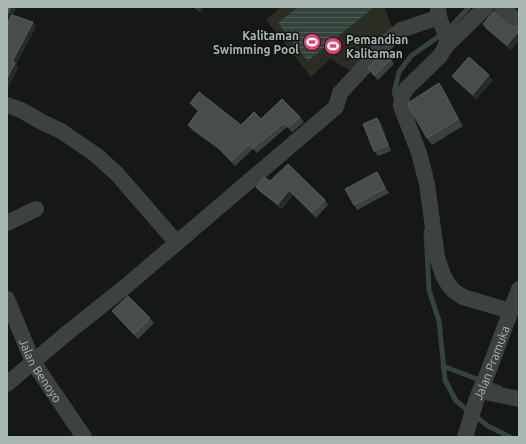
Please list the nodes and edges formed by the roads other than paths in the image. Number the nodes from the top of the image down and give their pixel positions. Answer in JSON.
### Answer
{"nodes":[{"id":1,"x":486,"y":7,"type":"edge"},
{"id":2,"x":502,"y":7,"type":"edge"},
{"id":3,"x":519,"y":23,"type":"edge"},
{"id":4,"x":442,"y":27,"type":"edge"},
{"id":5,"x":7,"y":105,"type":"edge"},
{"id":6,"x":36,"y":209,"type":"dead end"},
{"id":7,"x":7,"y":223,"type":"edge"},
{"id":8,"x":177,"y":243,"type":"junction"},
{"id":9,"x":519,"y":290,"type":"edge"},
{"id":10,"x":7,"y":299,"type":"edge"},
{"id":11,"x":511,"y":311,"type":"junction"},
{"id":12,"x":32,"y":362,"type":"junction"},
{"id":13,"x":7,"y":384,"type":"edge"},
{"id":14,"x":480,"y":392,"type":"junction"},
{"id":15,"x":519,"y":399,"type":"edge"},
{"id":16,"x":84,"y":437,"type":"edge"},
{"id":17,"x":465,"y":437,"type":"edge"}],
"edges":[{"from":1,"to":4,"type":"street"},
{"from":2,"to":3,"type":"street"},
{"from":4,"to":8,"type":"street"},
{"from":4,"to":11,"type":"street"},
{"from":5,"to":8,"type":"street"},
{"from":6,"to":7,"type":"street"},
{"from":8,"to":12,"type":"street"},
{"from":9,"to":11,"type":"street","name":"Jalan Pramuka"},
{"from":10,"to":12,"type":"street","name":"Jalan Benoyo"},
{"from":11,"to":14,"type":"street","name":"Jalan Pramuka"},
{"from":12,"to":13,"type":"street"},
{"from":12,"to":16,"type":"street","name":"Jalan Benoyo"},
{"from":14,"to":15,"type":"street"},
{"from":14,"to":17,"type":"street","name":"Jalan Pramuka"}]}
